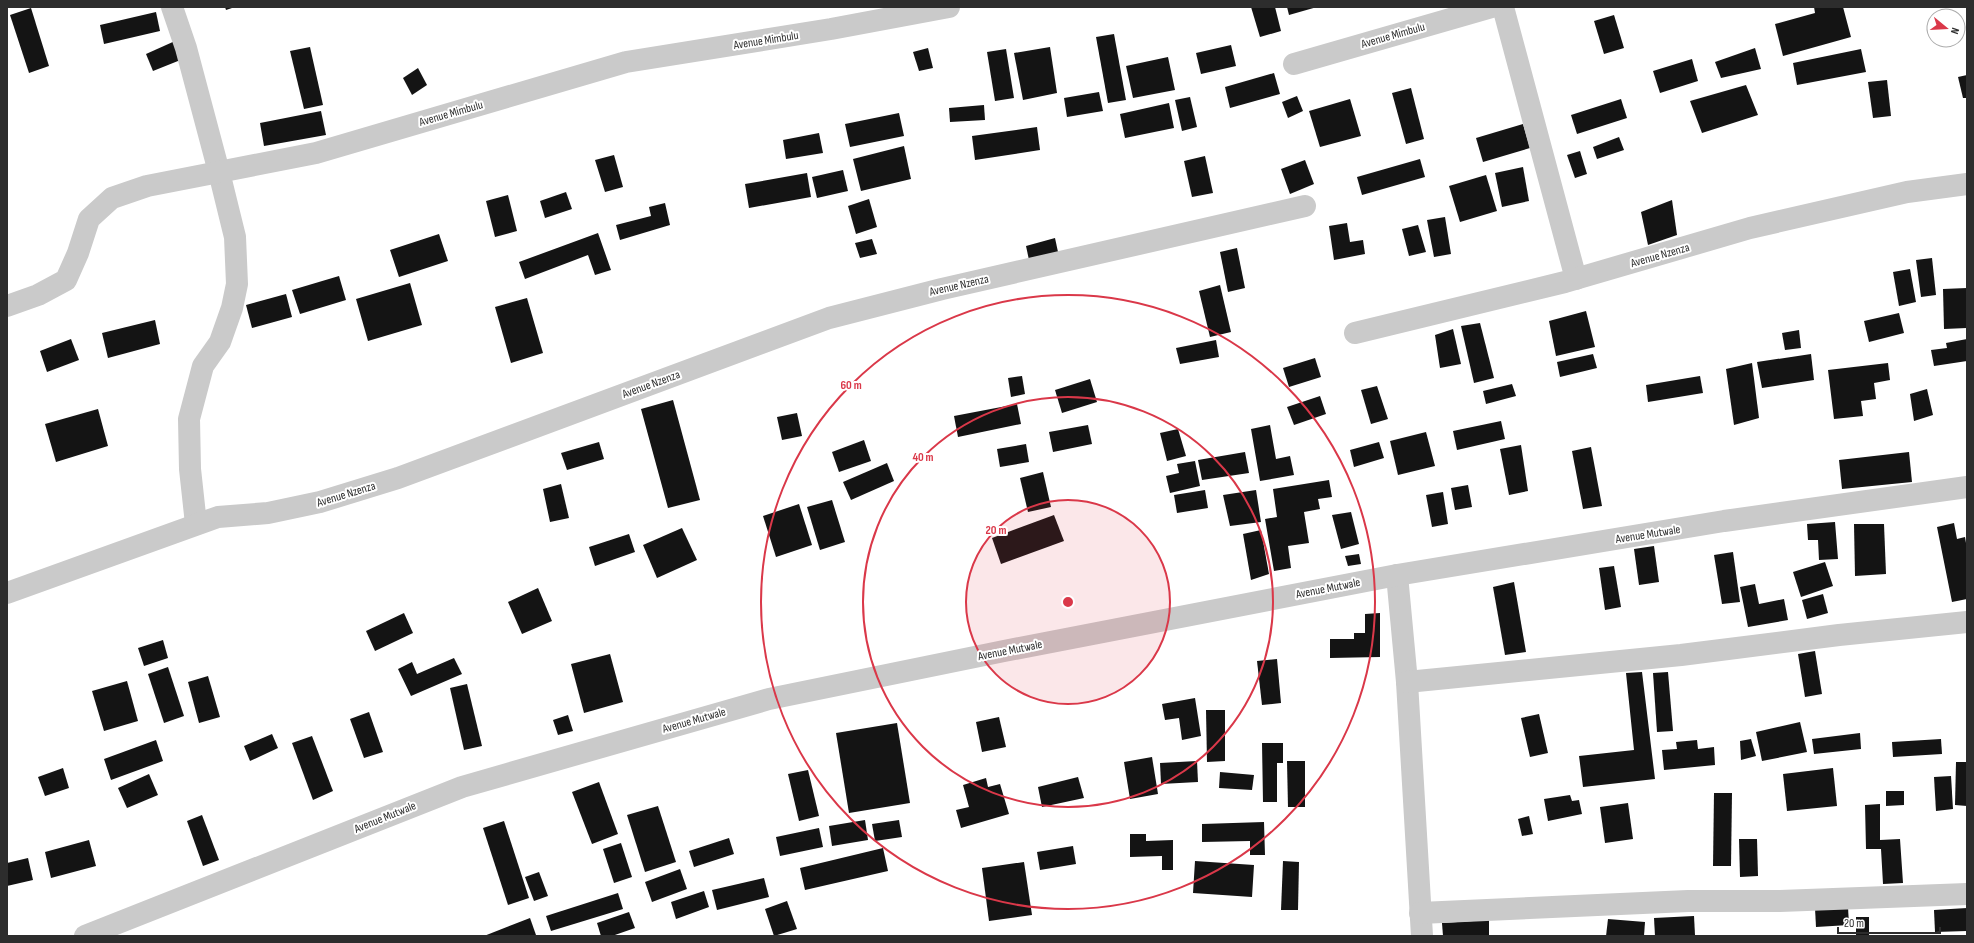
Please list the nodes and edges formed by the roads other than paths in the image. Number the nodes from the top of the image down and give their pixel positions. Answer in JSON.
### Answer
{"nodes":[{"id":1,"x":172,"y":7,"type":"edge"},
{"id":2,"x":949,"y":7,"type":"edge"},
{"id":3,"x":1492,"y":7,"type":"edge"},
{"id":4,"x":1503,"y":7,"type":"edge"},
{"id":5,"x":1294,"y":64,"type":"dead end"},
{"id":6,"x":219,"y":172,"type":"junction"},
{"id":7,"x":1967,"y":184,"type":"edge"},
{"id":8,"x":1305,"y":206,"type":"dead end"},
{"id":9,"x":1576,"y":279,"type":"junction"},
{"id":10,"x":7,"y":306,"type":"edge"},
{"id":11,"x":1355,"y":333,"type":"dead end"},
{"id":12,"x":1967,"y":487,"type":"edge"},
{"id":13,"x":196,"y":524,"type":"junction"},
{"id":14,"x":1397,"y":575,"type":"junction"},
{"id":15,"x":7,"y":593,"type":"edge"},
{"id":16,"x":1967,"y":622,"type":"edge"},
{"id":17,"x":1407,"y":682,"type":"junction"},
{"id":18,"x":1967,"y":894,"type":"edge"},
{"id":19,"x":1420,"y":913,"type":"junction"},
{"id":20,"x":85,"y":936,"type":"edge"},
{"id":21,"x":1422,"y":936,"type":"edge"}],
"edges":[{"from":1,"to":6,"type":"street"},
{"from":2,"to":6,"type":"street","name":"Avenue Mimbulu"},
{"from":3,"to":5,"type":"street","name":"Avenue Mimbulu"},
{"from":4,"to":9,"type":"street"},
{"from":6,"to":10,"type":"street","name":"Avenue Mimbulu"},
{"from":6,"to":13,"type":"street"},
{"from":7,"to":9,"type":"street","name":"Avenue Nzenza"},
{"from":8,"to":13,"type":"street","name":"Avenue Nzenza"},
{"from":9,"to":11,"type":"street","name":"Avenue Nzenza"},
{"from":12,"to":14,"type":"street","name":"Avenue Mutwale"},
{"from":13,"to":15,"type":"street","name":"Avenue Nzenza"},
{"from":14,"to":17,"type":"street"},
{"from":14,"to":20,"type":"street","name":"Avenue Mutwale"},
{"from":16,"to":17,"type":"street"},
{"from":17,"to":19,"type":"street"},
{"from":18,"to":19,"type":"street"},
{"from":19,"to":21,"type":"street"}]}
